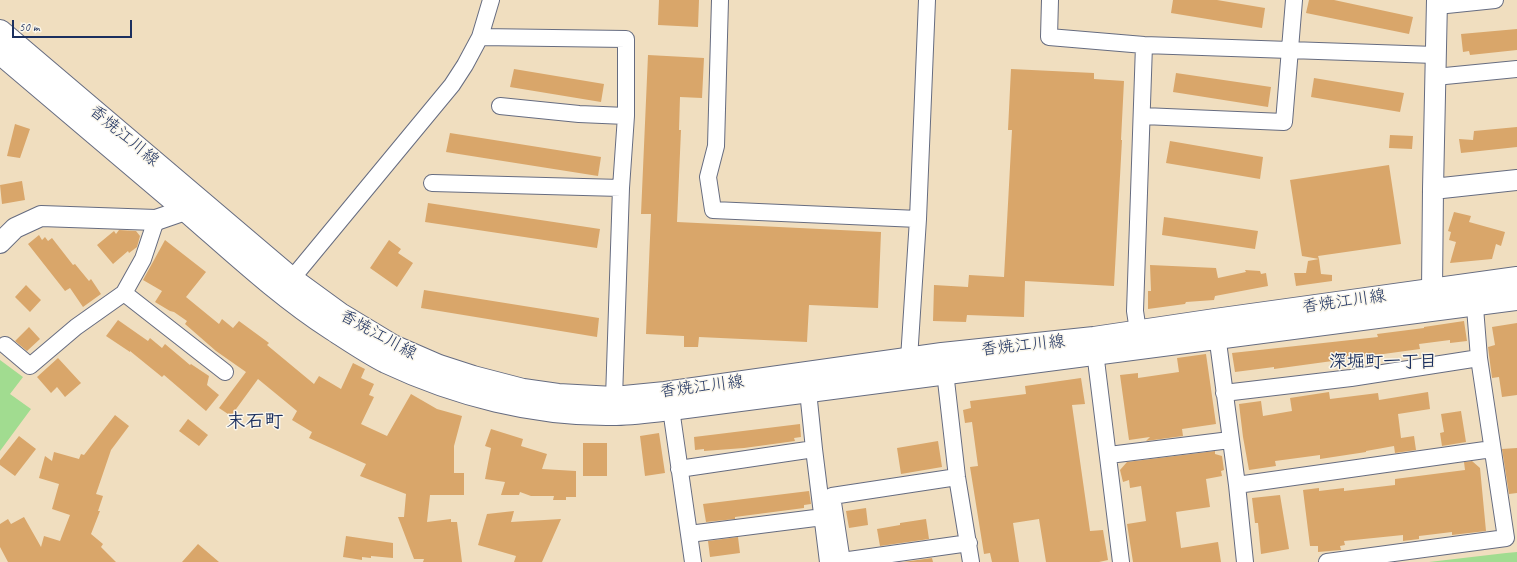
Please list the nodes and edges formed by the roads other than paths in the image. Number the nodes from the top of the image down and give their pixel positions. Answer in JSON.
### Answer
{"nodes":[{"id":1,"x":491,"y":0,"type":"edge"},
{"id":2,"x":720,"y":0,"type":"edge"},
{"id":3,"x":927,"y":0,"type":"edge"},
{"id":4,"x":1050,"y":0,"type":"edge"},
{"id":5,"x":1294,"y":0,"type":"edge"},
{"id":6,"x":1496,"y":0,"type":"edge"},
{"id":7,"x":1437,"y":3,"type":"edge"},
{"id":8,"x":0,"y":31,"type":"edge"},
{"id":9,"x":480,"y":37,"type":"junction"},
{"id":10,"x":1144,"y":45,"type":"junction"},
{"id":11,"x":1289,"y":50,"type":"junction"},
{"id":12,"x":0,"y":53,"type":"edge"},
{"id":13,"x":1435,"y":55,"type":"junction"},
{"id":14,"x":1517,"y":69,"type":"edge"},
{"id":15,"x":1435,"y":77,"type":"junction"},
{"id":16,"x":500,"y":106,"type":"dead end"},
{"id":17,"x":626,"y":116,"type":"junction"},
{"id":18,"x":1143,"y":116,"type":"junction"},
{"id":19,"x":1517,"y":180,"type":"edge"},
{"id":20,"x":432,"y":183,"type":"dead end"},
{"id":21,"x":621,"y":188,"type":"junction"},
{"id":22,"x":1433,"y":189,"type":"junction"},
{"id":23,"x":190,"y":203,"type":"junction"},
{"id":24,"x":156,"y":220,"type":"junction"},
{"id":25,"x":918,"y":220,"type":"junction"},
{"id":26,"x":0,"y":243,"type":"edge"},
{"id":27,"x":1517,"y":278,"type":"edge"},
{"id":28,"x":286,"y":285,"type":"junction"},
{"id":29,"x":124,"y":293,"type":"junction"},
{"id":30,"x":1474,"y":294,"type":"junction"},
{"id":31,"x":1434,"y":299,"type":"junction"},
{"id":32,"x":1517,"y":299,"type":"edge"},
{"id":33,"x":1216,"y":329,"type":"junction"},
{"id":34,"x":1138,"y":331,"type":"junction"},
{"id":35,"x":5,"y":345,"type":"dead end"},
{"id":36,"x":1094,"y":346,"type":"junction"},
{"id":37,"x":1479,"y":358,"type":"junction"},
{"id":38,"x":909,"y":359,"type":"junction"},
{"id":39,"x":944,"y":363,"type":"junction"},
{"id":40,"x":225,"y":372,"type":"dead end"},
{"id":41,"x":808,"y":391,"type":"junction"},
{"id":42,"x":1224,"y":393,"type":"junction"},
{"id":43,"x":614,"y":398,"type":"junction"},
{"id":44,"x":671,"y":409,"type":"junction"},
{"id":45,"x":1230,"y":440,"type":"junction"},
{"id":46,"x":1492,"y":448,"type":"junction"},
{"id":47,"x":814,"y":449,"type":"junction"},
{"id":48,"x":1109,"y":455,"type":"junction"},
{"id":49,"x":679,"y":469,"type":"junction"},
{"id":50,"x":957,"y":477,"type":"junction"},
{"id":51,"x":1237,"y":485,"type":"junction"},
{"id":52,"x":822,"y":517,"type":"junction"},
{"id":53,"x":689,"y":534,"type":"junction"},
{"id":54,"x":969,"y":543,"type":"junction"},
{"id":55,"x":693,"y":562,"type":"edge"},
{"id":56,"x":837,"y":562,"type":"edge"},
{"id":57,"x":971,"y":562,"type":"edge"},
{"id":58,"x":1121,"y":562,"type":"edge"},
{"id":59,"x":1245,"y":562,"type":"edge"},
{"id":60,"x":1326,"y":562,"type":"edge"}],
"edges":[{"from":1,"to":9,"type":"street"},
{"from":2,"to":25,"type":"street"},
{"from":3,"to":25,"type":"street"},
{"from":4,"to":10,"type":"street"},
{"from":5,"to":11,"type":"street"},
{"from":6,"to":7,"type":"street"},
{"from":7,"to":13,"type":"street"},
{"from":8,"to":23,"type":"main road","name":"香焼江川線"},
{"from":9,"to":17,"type":"street"},
{"from":9,"to":28,"type":"street"},
{"from":10,"to":11,"type":"street"},
{"from":10,"to":18,"type":"street"},
{"from":11,"to":13,"type":"street"},
{"from":11,"to":18,"type":"street"},
{"from":12,"to":23,"type":"main road","name":"香焼江川線"},
{"from":13,"to":15,"type":"street"},
{"from":14,"to":15,"type":"street"},
{"from":15,"to":22,"type":"street"},
{"from":16,"to":17,"type":"street"},
{"from":17,"to":21,"type":"street"},
{"from":18,"to":34,"type":"street"},
{"from":19,"to":22,"type":"street"},
{"from":20,"to":21,"type":"street"},
{"from":21,"to":43,"type":"street"},
{"from":22,"to":31,"type":"street"},
{"from":23,"to":24,"type":"street"},
{"from":23,"to":28,"type":"main road","name":"香焼江川線"},
{"from":24,"to":26,"type":"street"},
{"from":24,"to":29,"type":"street"},
{"from":25,"to":38,"type":"street"},
{"from":27,"to":30,"type":"main road","name":"香焼江川線"},
{"from":28,"to":43,"type":"main road","name":"香焼江川線"},
{"from":28,"to":44,"type":"main road","name":"香焼江川線"},
{"from":29,"to":35,"type":"street"},
{"from":29,"to":40,"type":"street"},
{"from":30,"to":31,"type":"main road","name":"香焼江川線"},
{"from":30,"to":32,"type":"main road","name":"香焼江川線"},
{"from":30,"to":37,"type":"street"},
{"from":31,"to":33,"type":"main road","name":"香焼江川線"},
{"from":33,"to":34,"type":"main road","name":"香焼江川線"},
{"from":33,"to":36,"type":"main road","name":"香焼江川線"},
{"from":33,"to":42,"type":"street"},
{"from":34,"to":36,"type":"main road","name":"香焼江川線"},
{"from":36,"to":39,"type":"main road","name":"香焼江川線"},
{"from":36,"to":48,"type":"street"},
{"from":37,"to":42,"type":"street"},
{"from":37,"to":46,"type":"street"},
{"from":38,"to":39,"type":"main road","name":"香焼江川線"},
{"from":38,"to":43,"type":"main road","name":"香焼江川線"},
{"from":39,"to":41,"type":"main road","name":"香焼江川線"},
{"from":39,"to":50,"type":"street"},
{"from":41,"to":44,"type":"main road","name":"香焼江川線"},
{"from":41,"to":47,"type":"street"},
{"from":42,"to":45,"type":"street"},
{"from":44,"to":49,"type":"street"},
{"from":45,"to":48,"type":"street"},
{"from":45,"to":51,"type":"street"},
{"from":46,"to":51,"type":"street"},
{"from":46,"to":60,"type":"street"},
{"from":47,"to":49,"type":"street"},
{"from":47,"to":52,"type":"street"},
{"from":48,"to":58,"type":"street"},
{"from":49,"to":53,"type":"street"},
{"from":50,"to":54,"type":"street"},
{"from":50,"to":56,"type":"street"},
{"from":51,"to":59,"type":"street"},
{"from":52,"to":53,"type":"street"},
{"from":52,"to":56,"type":"street"},
{"from":53,"to":55,"type":"street"},
{"from":54,"to":56,"type":"street"},
{"from":54,"to":57,"type":"street"}]}
